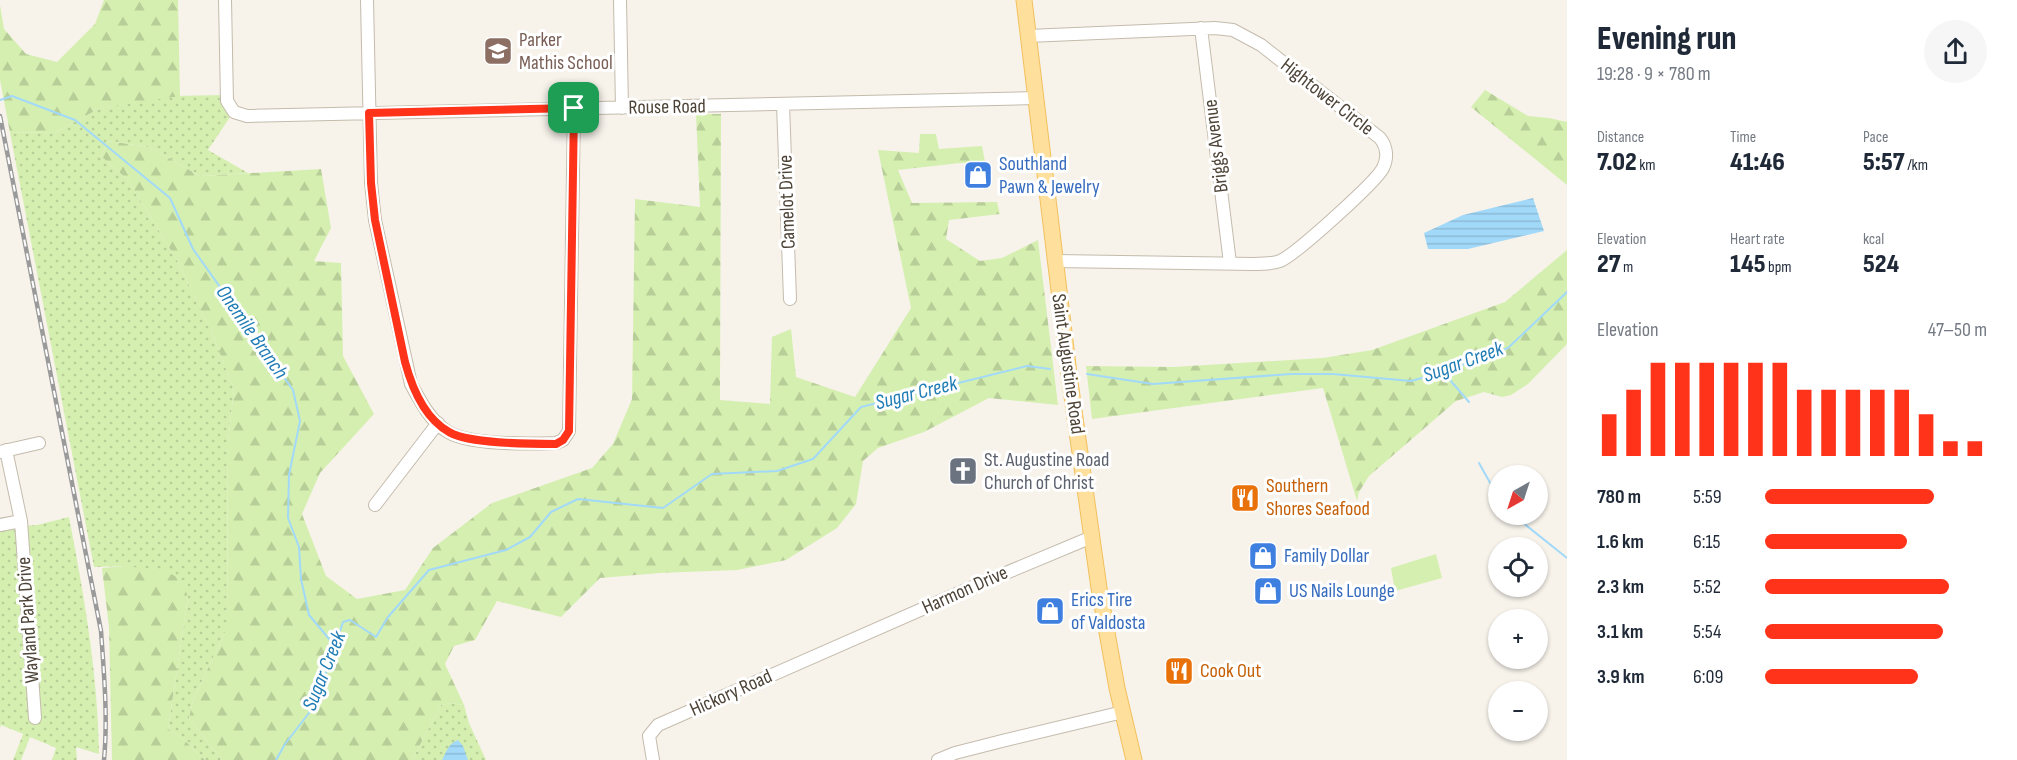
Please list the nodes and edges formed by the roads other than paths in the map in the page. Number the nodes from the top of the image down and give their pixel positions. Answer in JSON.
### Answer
{"nodes":[{"id":1,"x":225,"y":0,"type":"edge"},
{"id":2,"x":367,"y":0,"type":"edge"},
{"id":3,"x":620,"y":0,"type":"edge"},
{"id":4,"x":1024,"y":0,"type":"edge"},
{"id":5,"x":1201,"y":28,"type":"junction"},
{"id":6,"x":1028,"y":36,"type":"junction"},
{"id":7,"x":1036,"y":98,"type":"junction"},
{"id":8,"x":783,"y":105,"type":"junction"},
{"id":9,"x":574,"y":108,"type":"junction"},
{"id":10,"x":622,"y":108,"type":"junction"},
{"id":11,"x":369,"y":113,"type":"junction"},
{"id":12,"x":1055,"y":261,"type":"junction"},
{"id":13,"x":1230,"y":263,"type":"junction"},
{"id":14,"x":790,"y":299,"type":"dead end"},
{"id":15,"x":438,"y":423,"type":"junction"},
{"id":16,"x":39,"y":443,"type":"dead end"},
{"id":17,"x":3,"y":451,"type":"edge"},
{"id":18,"x":375,"y":505,"type":"dead end"},
{"id":19,"x":21,"y":521,"type":"junction"},
{"id":20,"x":0,"y":525,"type":"edge"},
{"id":21,"x":1092,"y":537,"type":"junction"},
{"id":22,"x":839,"y":645,"type":"joint"},
{"id":23,"x":1122,"y":712,"type":"junction"},
{"id":24,"x":35,"y":718,"type":"dead end"},
{"id":25,"x":653,"y":760,"type":"edge"},
{"id":26,"x":938,"y":760,"type":"edge"},
{"id":27,"x":1134,"y":760,"type":"edge"}],
"edges":[{"from":1,"to":11,"type":"street","name":"Rouse Road"},
{"from":2,"to":11,"type":"street"},
{"from":3,"to":10,"type":"street"},
{"from":4,"to":6,"type":"main road","name":"Saint Augustine Road"},
{"from":5,"to":6,"type":"street","name":"Hightower Circle"},
{"from":5,"to":13,"type":"street","name":"Briggs Avenue"},
{"from":5,"to":13,"type":"street","name":"Hightower Circle"},
{"from":6,"to":7,"type":"main road","name":"Saint Augustine Road"},
{"from":7,"to":8,"type":"street","name":"Rouse Road"},
{"from":7,"to":12,"type":"main road","name":"Saint Augustine Road"},
{"from":8,"to":10,"type":"street","name":"Rouse Road"},
{"from":8,"to":14,"type":"street","name":"Camelot Drive"},
{"from":9,"to":10,"type":"street","name":"Rouse Road"},
{"from":9,"to":11,"type":"street","name":"Rouse Road"},
{"from":9,"to":15,"type":"street"},
{"from":11,"to":15,"type":"street"},
{"from":12,"to":13,"type":"street","name":"Hightower Circle"},
{"from":12,"to":21,"type":"main road","name":"Saint Augustine Road"},
{"from":15,"to":18,"type":"street"},
{"from":16,"to":17,"type":"street"},
{"from":17,"to":19,"type":"street","name":"Wayland Park Drive"},
{"from":19,"to":20,"type":"street"},
{"from":19,"to":24,"type":"street","name":"Wayland Park Drive"},
{"from":21,"to":22,"type":"street","name":"Harmon Drive"},
{"from":21,"to":23,"type":"main road","name":"Saint Augustine Road"},
{"from":22,"to":25,"type":"street","name":"Hickory Road"},
{"from":23,"to":26,"type":"street"},
{"from":23,"to":27,"type":"main road","name":"Saint Augustine Road"}]}
